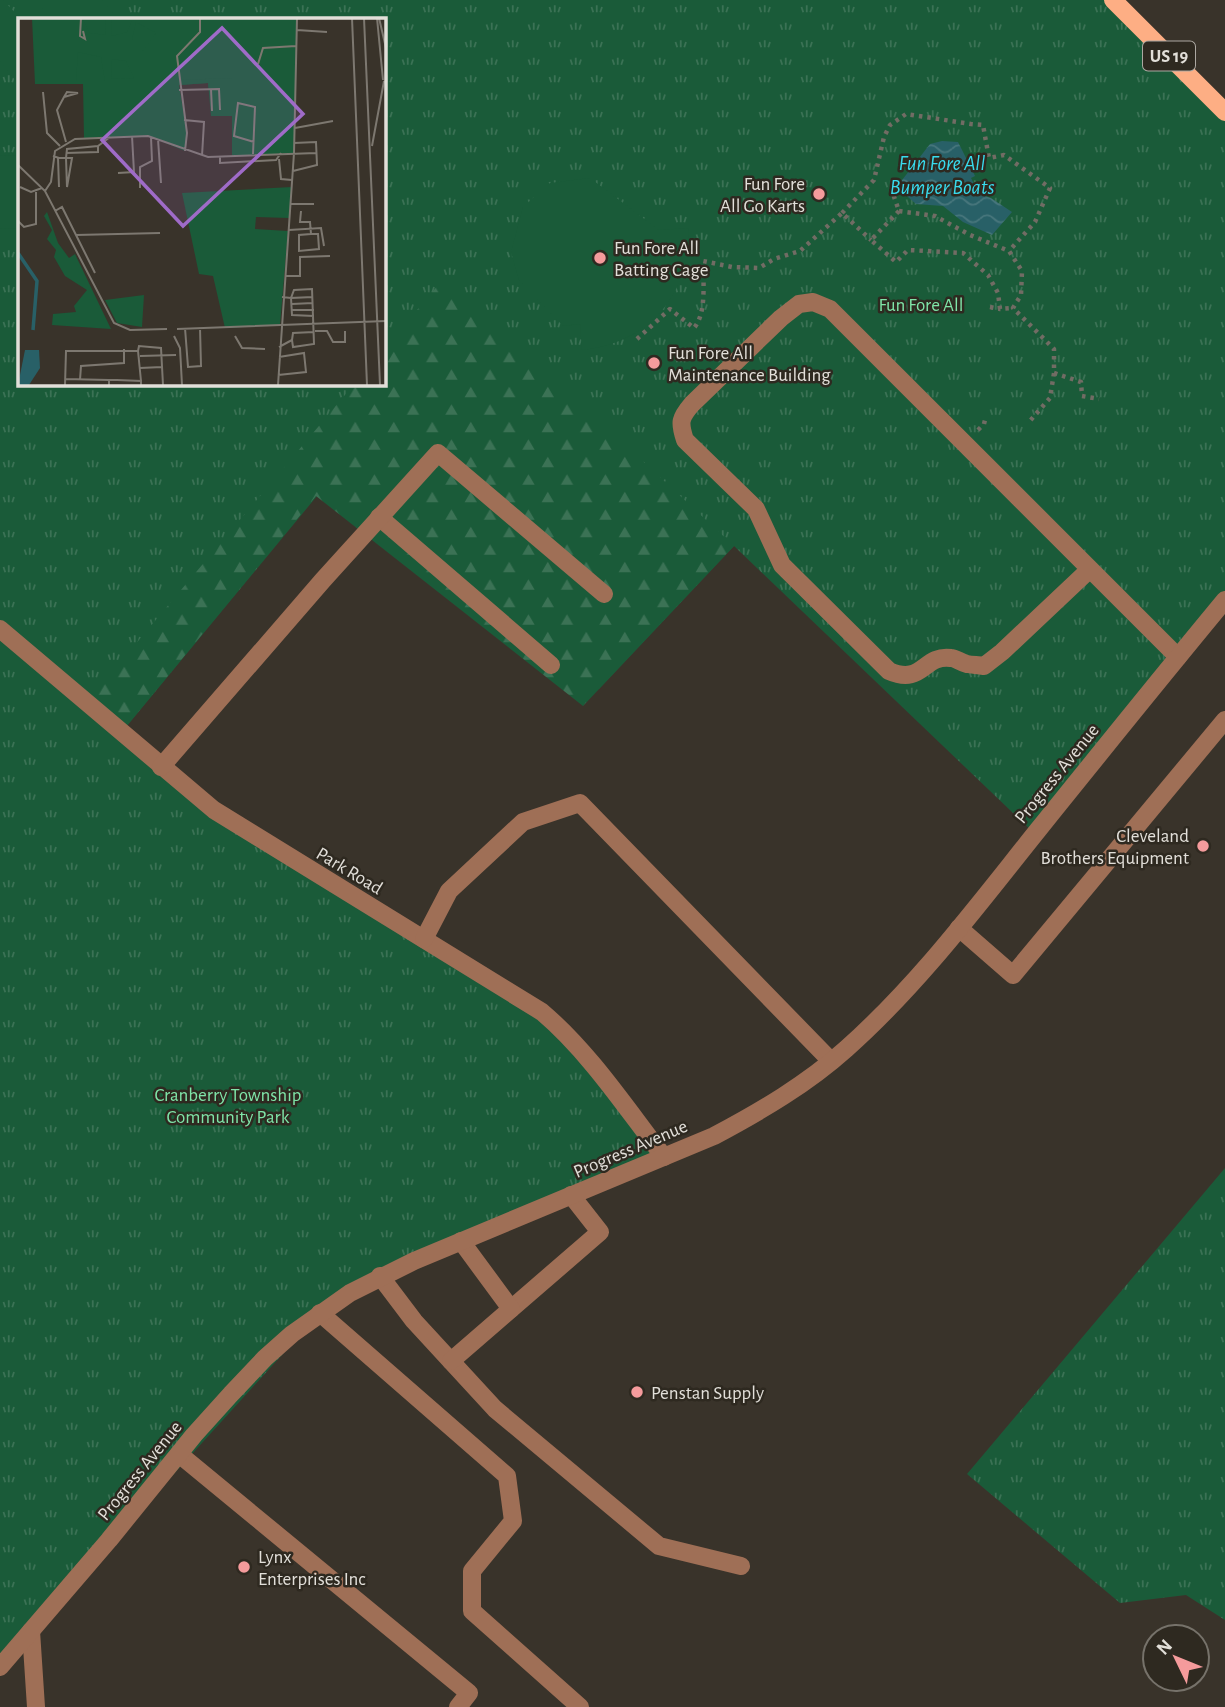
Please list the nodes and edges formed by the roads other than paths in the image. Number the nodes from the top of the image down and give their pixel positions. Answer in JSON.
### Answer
{"nodes":[{"id":1,"x":1113,"y":0,"type":"edge"},
{"id":2,"x":1225,"y":112,"type":"edge"},
{"id":3,"x":379,"y":517,"type":"junction"},
{"id":4,"x":1089,"y":570,"type":"junction"},
{"id":5,"x":604,"y":594,"type":"dead end"},
{"id":6,"x":1225,"y":600,"type":"edge"},
{"id":7,"x":0,"y":629,"type":"edge"},
{"id":8,"x":1178,"y":657,"type":"junction"},
{"id":9,"x":551,"y":665,"type":"dead end"},
{"id":10,"x":1225,"y":720,"type":"edge"},
{"id":11,"x":161,"y":767,"type":"junction"},
{"id":12,"x":959,"y":928,"type":"junction"},
{"id":13,"x":424,"y":939,"type":"junction"},
{"id":14,"x":831,"y":1061,"type":"junction"},
{"id":15,"x":664,"y":1157,"type":"junction"},
{"id":16,"x":571,"y":1195,"type":"junction"},
{"id":17,"x":461,"y":1241,"type":"junction"},
{"id":18,"x":380,"y":1276,"type":"junction"},
{"id":19,"x":511,"y":1309,"type":"junction"},
{"id":20,"x":320,"y":1313,"type":"junction"},
{"id":21,"x":451,"y":1361,"type":"junction"},
{"id":22,"x":179,"y":1454,"type":"junction"},
{"id":23,"x":741,"y":1566,"type":"dead end"},
{"id":24,"x":31,"y":1632,"type":"junction"},
{"id":25,"x":0,"y":1667,"type":"edge"},
{"id":26,"x":36,"y":1707,"type":"edge"},
{"id":27,"x":458,"y":1707,"type":"edge"},
{"id":28,"x":580,"y":1707,"type":"edge"}],
"edges":[{"from":1,"to":2,"type":"main road","number":"US 19"},
{"from":3,"to":5,"type":"street"},
{"from":3,"to":9,"type":"street"},
{"from":3,"to":11,"type":"street"},
{"from":4,"to":4,"type":"street"},
{"from":4,"to":8,"type":"street"},
{"from":6,"to":8,"type":"street","name":"Progress Avenue"},
{"from":7,"to":11,"type":"street","name":"Park Road"},
{"from":8,"to":12,"type":"street","name":"Progress Avenue"},
{"from":10,"to":12,"type":"street"},
{"from":11,"to":13,"type":"street","name":"Park Road"},
{"from":12,"to":14,"type":"street","name":"Progress Avenue"},
{"from":13,"to":14,"type":"street"},
{"from":13,"to":15,"type":"street","name":"Park Road"},
{"from":14,"to":15,"type":"street","name":"Progress Avenue"},
{"from":15,"to":16,"type":"street","name":"Progress Avenue"},
{"from":16,"to":17,"type":"street","name":"Progress Avenue"},
{"from":16,"to":19,"type":"street"},
{"from":17,"to":18,"type":"street","name":"Progress Avenue"},
{"from":17,"to":19,"type":"street"},
{"from":18,"to":20,"type":"street","name":"Progress Avenue"},
{"from":18,"to":21,"type":"street"},
{"from":19,"to":21,"type":"street"},
{"from":20,"to":22,"type":"street","name":"Progress Avenue"},
{"from":20,"to":28,"type":"street"},
{"from":21,"to":23,"type":"street"},
{"from":22,"to":24,"type":"street","name":"Progress Avenue"},
{"from":22,"to":27,"type":"street"},
{"from":24,"to":25,"type":"street","name":"Progress Avenue"},
{"from":24,"to":26,"type":"street"}]}
